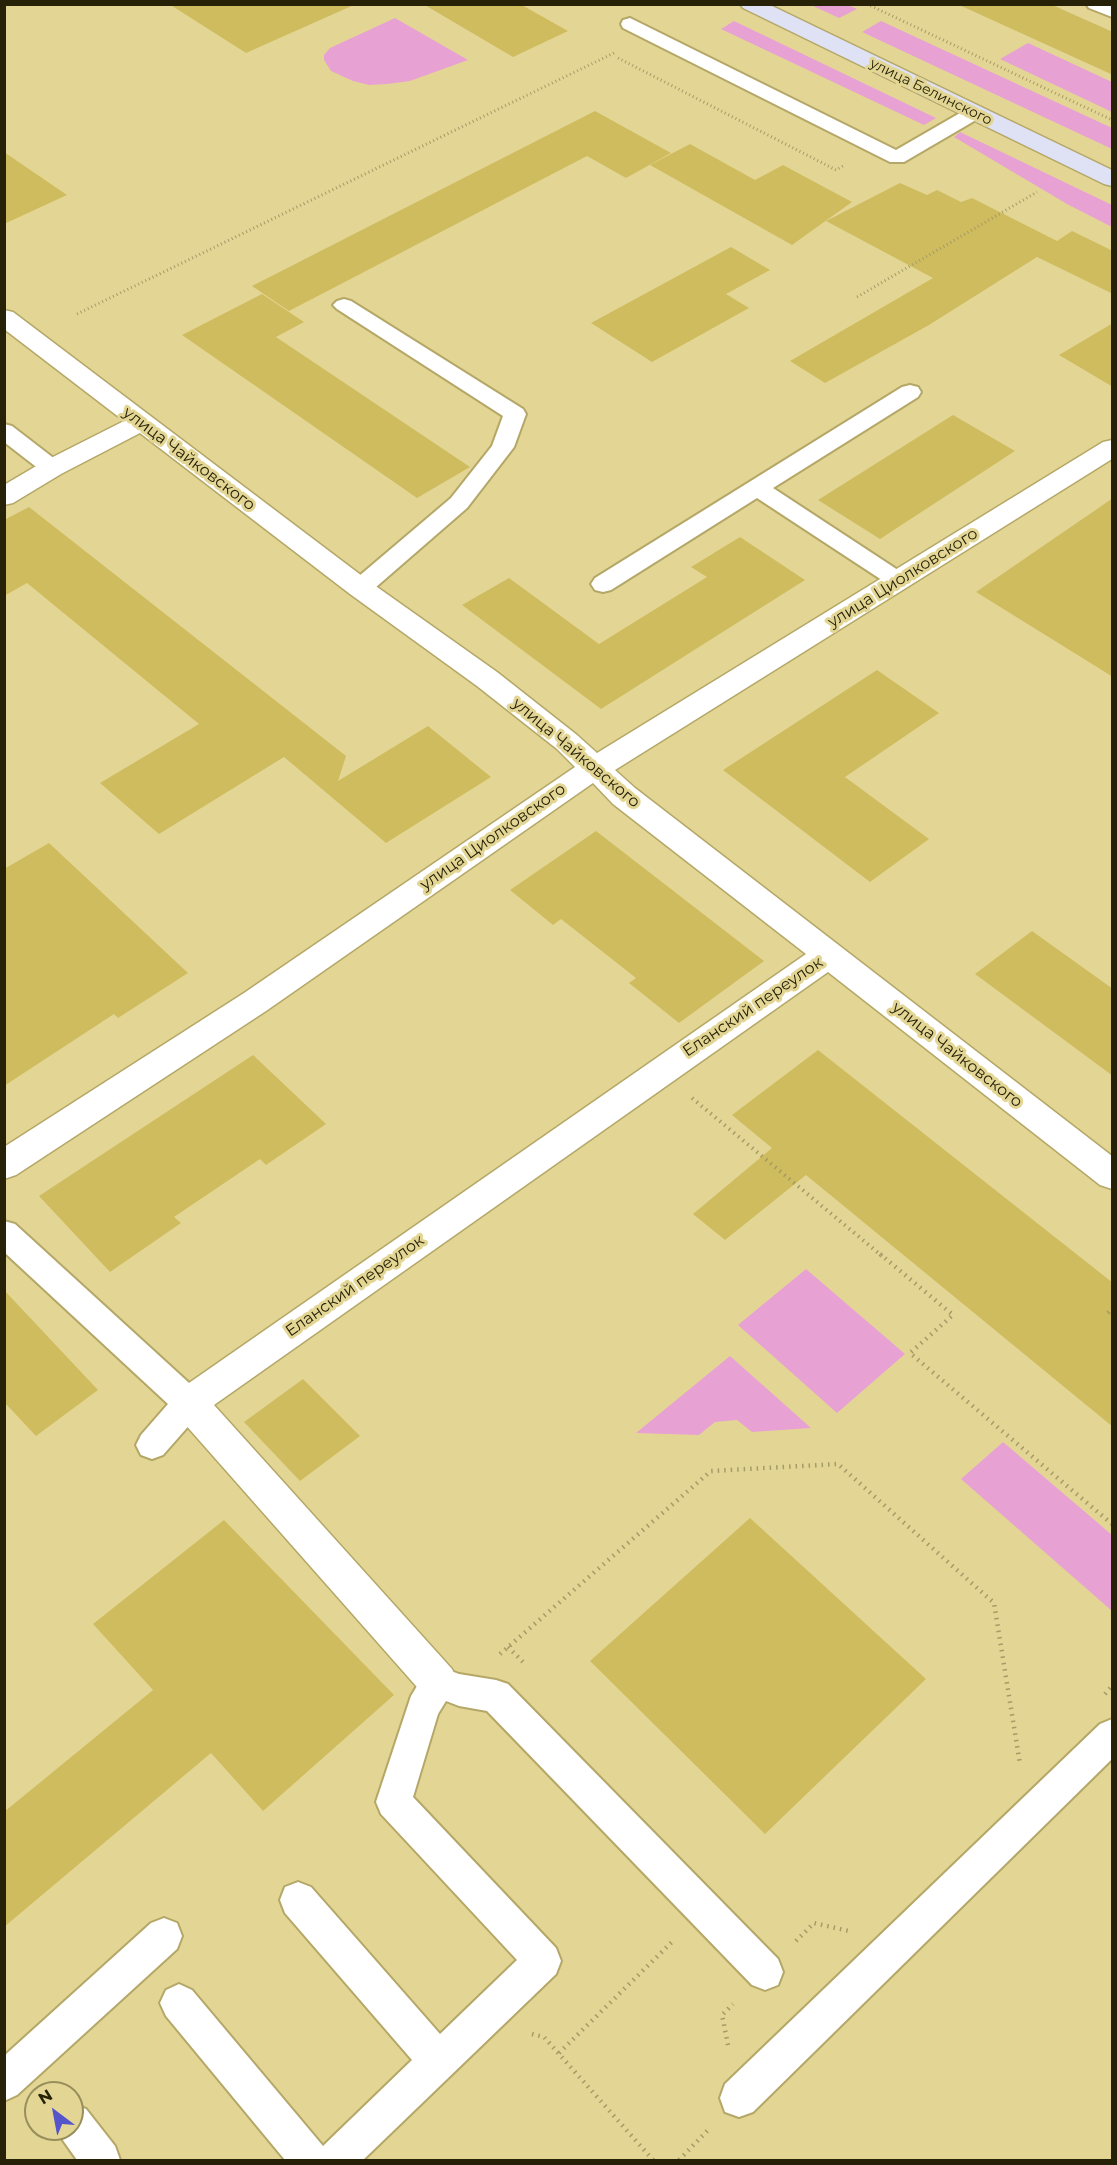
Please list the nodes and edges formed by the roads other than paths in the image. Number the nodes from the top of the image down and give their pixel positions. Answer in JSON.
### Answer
{"nodes":[{"id":1,"x":750,"y":4,"type":"edge"},
{"id":2,"x":1095,"y":4,"type":"edge"},
{"id":3,"x":1113,"y":12,"type":"edge"},
{"id":4,"x":630,"y":24,"type":"dead end"},
{"id":5,"x":974,"y":112,"type":"junction"},
{"id":6,"x":1113,"y":179,"type":"edge"},
{"id":7,"x":344,"y":305,"type":"dead end"},
{"id":8,"x":4,"y":317,"type":"edge"},
{"id":9,"x":910,"y":392,"type":"dead end"},
{"id":10,"x":141,"y":423,"type":"junction"},
{"id":11,"x":4,"y":431,"type":"edge"},
{"id":12,"x":1113,"y":448,"type":"edge"},
{"id":13,"x":52,"y":468,"type":"junction"},
{"id":14,"x":757,"y":488,"type":"junction"},
{"id":15,"x":4,"y":496,"type":"edge"},
{"id":16,"x":899,"y":580,"type":"junction"},
{"id":17,"x":603,"y":584,"type":"dead end"},
{"id":18,"x":360,"y":588,"type":"junction"},
{"id":19,"x":596,"y":769,"type":"junction"},
{"id":20,"x":829,"y":956,"type":"junction"},
{"id":21,"x":4,"y":1166,"type":"edge"},
{"id":22,"x":1113,"y":1175,"type":"edge"},
{"id":23,"x":4,"y":1233,"type":"edge"},
{"id":24,"x":189,"y":1403,"type":"junction"},
{"id":25,"x":152,"y":1445,"type":"dead end"},
{"id":26,"x":448,"y":1686,"type":"junction"},
{"id":27,"x":1113,"y":1736,"type":"edge"},
{"id":28,"x":298,"y":1900,"type":"dead end"},
{"id":29,"x":164,"y":1936,"type":"dead end"},
{"id":30,"x":765,"y":1972,"type":"dead end"},
{"id":31,"x":179,"y":2002,"type":"dead end"},
{"id":32,"x":439,"y":2062,"type":"junction"},
{"id":33,"x":4,"y":2082,"type":"edge"},
{"id":34,"x":739,"y":2098,"type":"dead end"},
{"id":35,"x":84,"y":2139,"type":"edge"},
{"id":36,"x":101,"y":2160,"type":"edge"},
{"id":37,"x":310,"y":2160,"type":"edge"},
{"id":38,"x":336,"y":2160,"type":"edge"}],
"edges":[{"from":1,"to":5,"type":"main road","name":"улица Белинского"},
{"from":2,"to":3,"type":"lane"},
{"from":4,"to":5,"type":"lane"},
{"from":5,"to":6,"type":"main road","name":"улица Белинского"},
{"from":7,"to":18,"type":"lane"},
{"from":8,"to":10,"type":"street","name":"улица Чайковского"},
{"from":9,"to":14,"type":"lane"},
{"from":10,"to":13,"type":"street"},
{"from":10,"to":18,"type":"street","name":"улица Чайковского"},
{"from":11,"to":13,"type":"lane"},
{"from":12,"to":16,"type":"street","name":"улица Циолковского"},
{"from":13,"to":15,"type":"street"},
{"from":14,"to":16,"type":"lane"},
{"from":14,"to":17,"type":"lane"},
{"from":16,"to":19,"type":"street","name":"улица Циолковского"},
{"from":18,"to":19,"type":"street","name":"улица Чайковского"},
{"from":19,"to":20,"type":"street","name":"улица Чайковского"},
{"from":19,"to":21,"type":"street","name":"улица Циолковского"},
{"from":20,"to":22,"type":"street","name":"улица Чайковского"},
{"from":20,"to":24,"type":"street","name":"Еланский переулок"},
{"from":23,"to":24,"type":"lane"},
{"from":24,"to":25,"type":"lane"},
{"from":24,"to":26,"type":"street"},
{"from":26,"to":30,"type":"lane"},
{"from":26,"to":32,"type":"lane"},
{"from":27,"to":34,"type":"lane"},
{"from":28,"to":32,"type":"lane"},
{"from":29,"to":33,"type":"lane"},
{"from":31,"to":37,"type":"lane"},
{"from":32,"to":38,"type":"lane"},
{"from":35,"to":36,"type":"lane"}]}
